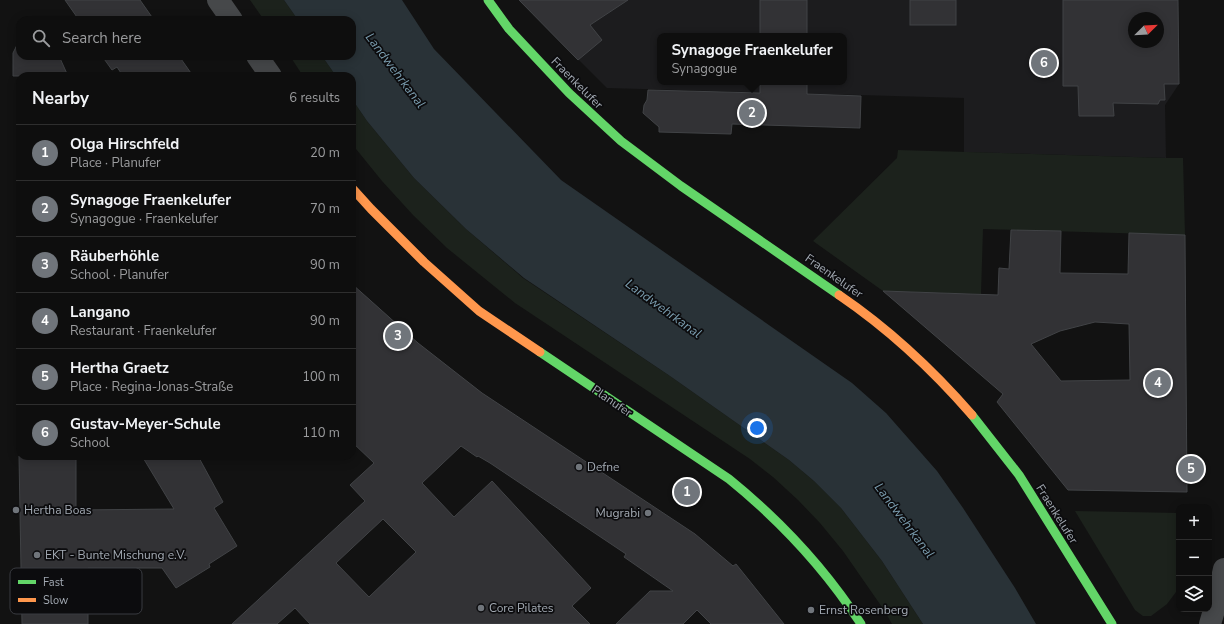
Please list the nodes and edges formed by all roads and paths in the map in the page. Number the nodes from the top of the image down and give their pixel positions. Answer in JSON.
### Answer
{"nodes":[{"id":1,"x":218,"y":0,"type":"edge"},
{"id":2,"x":488,"y":0,"type":"edge"},
{"id":3,"x":229,"y":16,"type":"edge"},
{"id":4,"x":260,"y":60,"type":"edge"},
{"id":5,"x":268,"y":72,"type":"edge"},
{"id":6,"x":356,"y":193,"type":"edge"},
{"id":7,"x":1224,"y":569,"type":"edge"},
{"id":8,"x":861,"y":624,"type":"edge"},
{"id":9,"x":1112,"y":624,"type":"edge"},
{"id":10,"x":1210,"y":624,"type":"edge"}],
"edges":[{"from":1,"to":3,"type":"street"},
{"from":2,"to":9,"type":"street","name":"Fraenkelufer"},
{"from":4,"to":5,"type":"street"},
{"from":6,"to":8,"type":"street","name":"Planufer"},
{"from":7,"to":10,"type":"street"}]}
